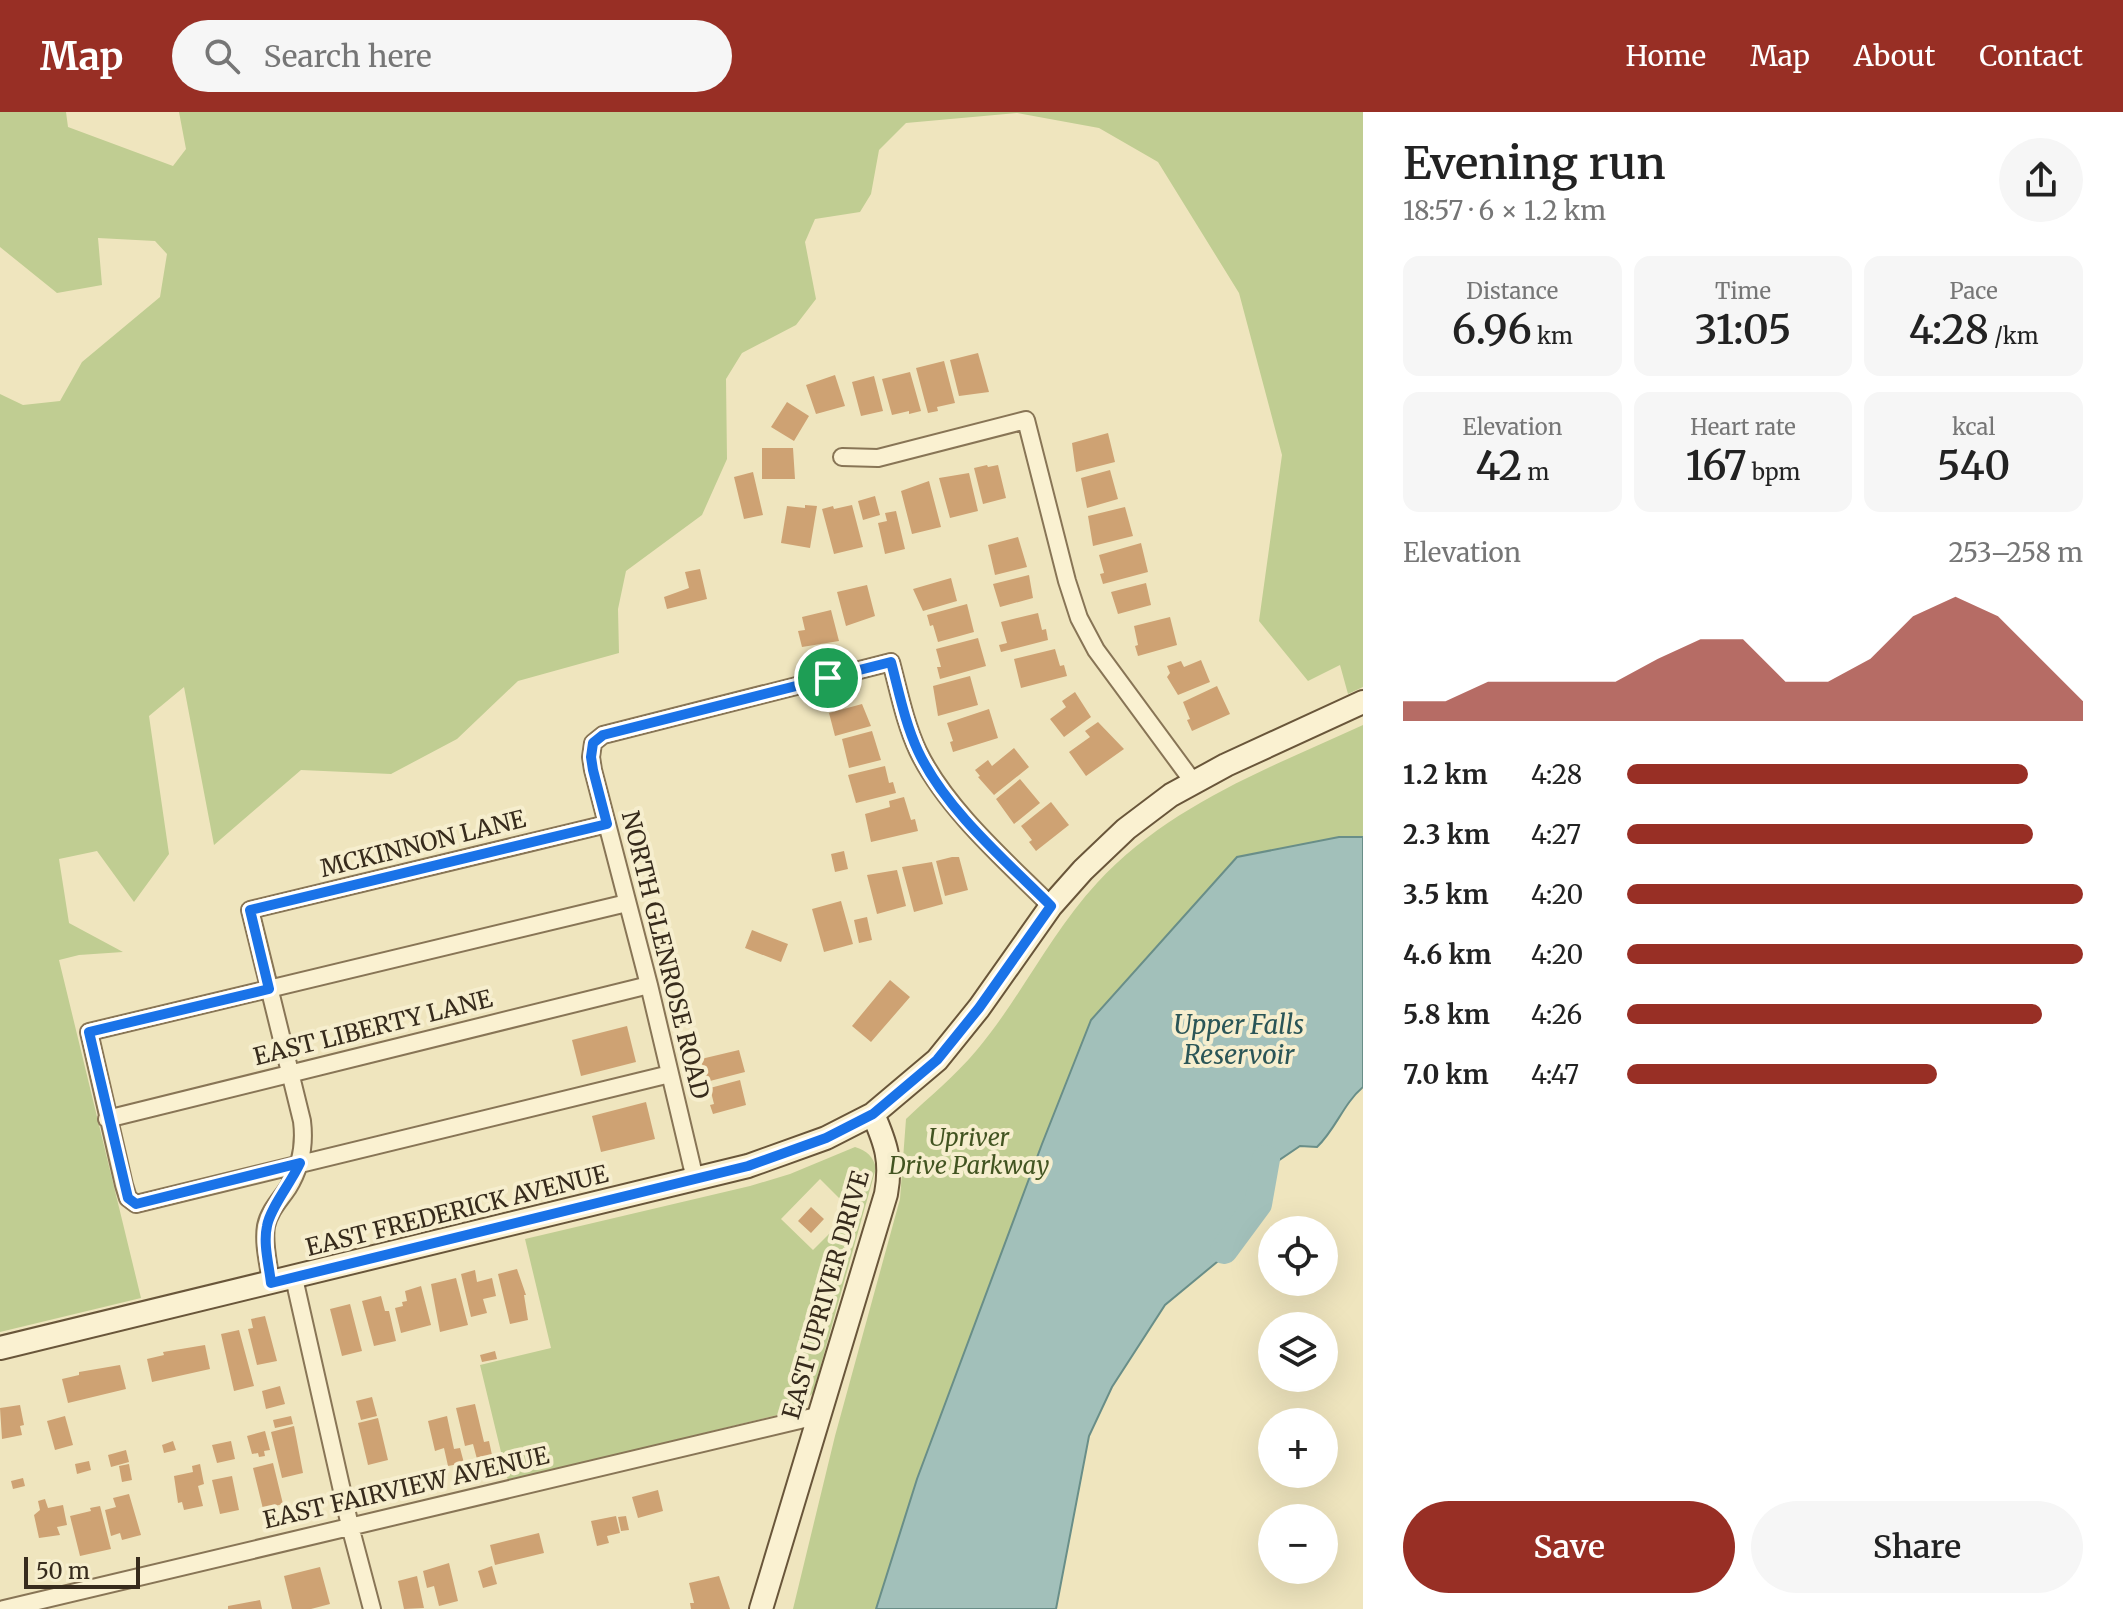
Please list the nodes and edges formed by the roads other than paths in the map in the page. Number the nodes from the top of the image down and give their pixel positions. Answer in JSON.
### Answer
{"nodes":[{"id":1,"x":842,"y":457,"type":"dead end"},
{"id":2,"x":1363,"y":702,"type":"edge"},
{"id":3,"x":1194,"y":783,"type":"junction"},
{"id":4,"x":607,"y":824,"type":"junction"},
{"id":5,"x":627,"y":903,"type":"junction"},
{"id":6,"x":1051,"y":906,"type":"junction"},
{"id":7,"x":649,"y":985,"type":"junction"},
{"id":8,"x":269,"y":989,"type":"junction"},
{"id":9,"x":290,"y":1073,"type":"junction"},
{"id":10,"x":670,"y":1074,"type":"junction"},
{"id":11,"x":873,"y":1114,"type":"junction"},
{"id":12,"x":107,"y":1119,"type":"junction"},
{"id":13,"x":300,"y":1163,"type":"junction"},
{"id":14,"x":695,"y":1179,"type":"junction"},
{"id":15,"x":294,"y":1278,"type":"junction"},
{"id":16,"x":271,"y":1283,"type":"junction"},
{"id":17,"x":0,"y":1348,"type":"edge"},
{"id":18,"x":821,"y":1415,"type":"junction"},
{"id":19,"x":350,"y":1526,"type":"junction"},
{"id":20,"x":4,"y":1609,"type":"edge"},
{"id":21,"x":372,"y":1609,"type":"edge"},
{"id":22,"x":761,"y":1609,"type":"edge"}],
"edges":[{"from":1,"to":3,"type":"street"},
{"from":2,"to":3,"type":"main road"},
{"from":3,"to":6,"type":"main road"},
{"from":4,"to":5,"type":"street","name":"NORTH GLENROSE ROAD"},
{"from":4,"to":6,"type":"street","name":"NORTH GLENROSE ROAD"},
{"from":4,"to":8,"type":"street","name":"MCKINNON LANE"},
{"from":5,"to":7,"type":"street","name":"NORTH GLENROSE ROAD"},
{"from":5,"to":8,"type":"street"},
{"from":6,"to":11,"type":"main road"},
{"from":7,"to":9,"type":"street","name":"EAST LIBERTY LANE"},
{"from":7,"to":10,"type":"street","name":"NORTH GLENROSE ROAD"},
{"from":8,"to":9,"type":"street"},
{"from":8,"to":12,"type":"street"},
{"from":9,"to":12,"type":"street","name":"EAST LIBERTY LANE"},
{"from":9,"to":13,"type":"street"},
{"from":10,"to":13,"type":"street"},
{"from":10,"to":14,"type":"street","name":"NORTH GLENROSE ROAD"},
{"from":11,"to":14,"type":"main road","name":"EAST FREDERICK AVENUE"},
{"from":11,"to":18,"type":"main road","name":"EAST UPRIVER DRIVE"},
{"from":12,"to":13,"type":"street"},
{"from":13,"to":16,"type":"street"},
{"from":14,"to":15,"type":"main road","name":"EAST FREDERICK AVENUE"},
{"from":15,"to":16,"type":"main road","name":"EAST FREDERICK AVENUE"},
{"from":15,"to":19,"type":"street"},
{"from":16,"to":17,"type":"main road","name":"EAST FREDERICK AVENUE"},
{"from":18,"to":19,"type":"street","name":"EAST FAIRVIEW AVENUE"},
{"from":18,"to":22,"type":"main road","name":"EAST UPRIVER DRIVE"},
{"from":19,"to":20,"type":"street","name":"EAST FAIRVIEW AVENUE"},
{"from":19,"to":21,"type":"street"}]}
